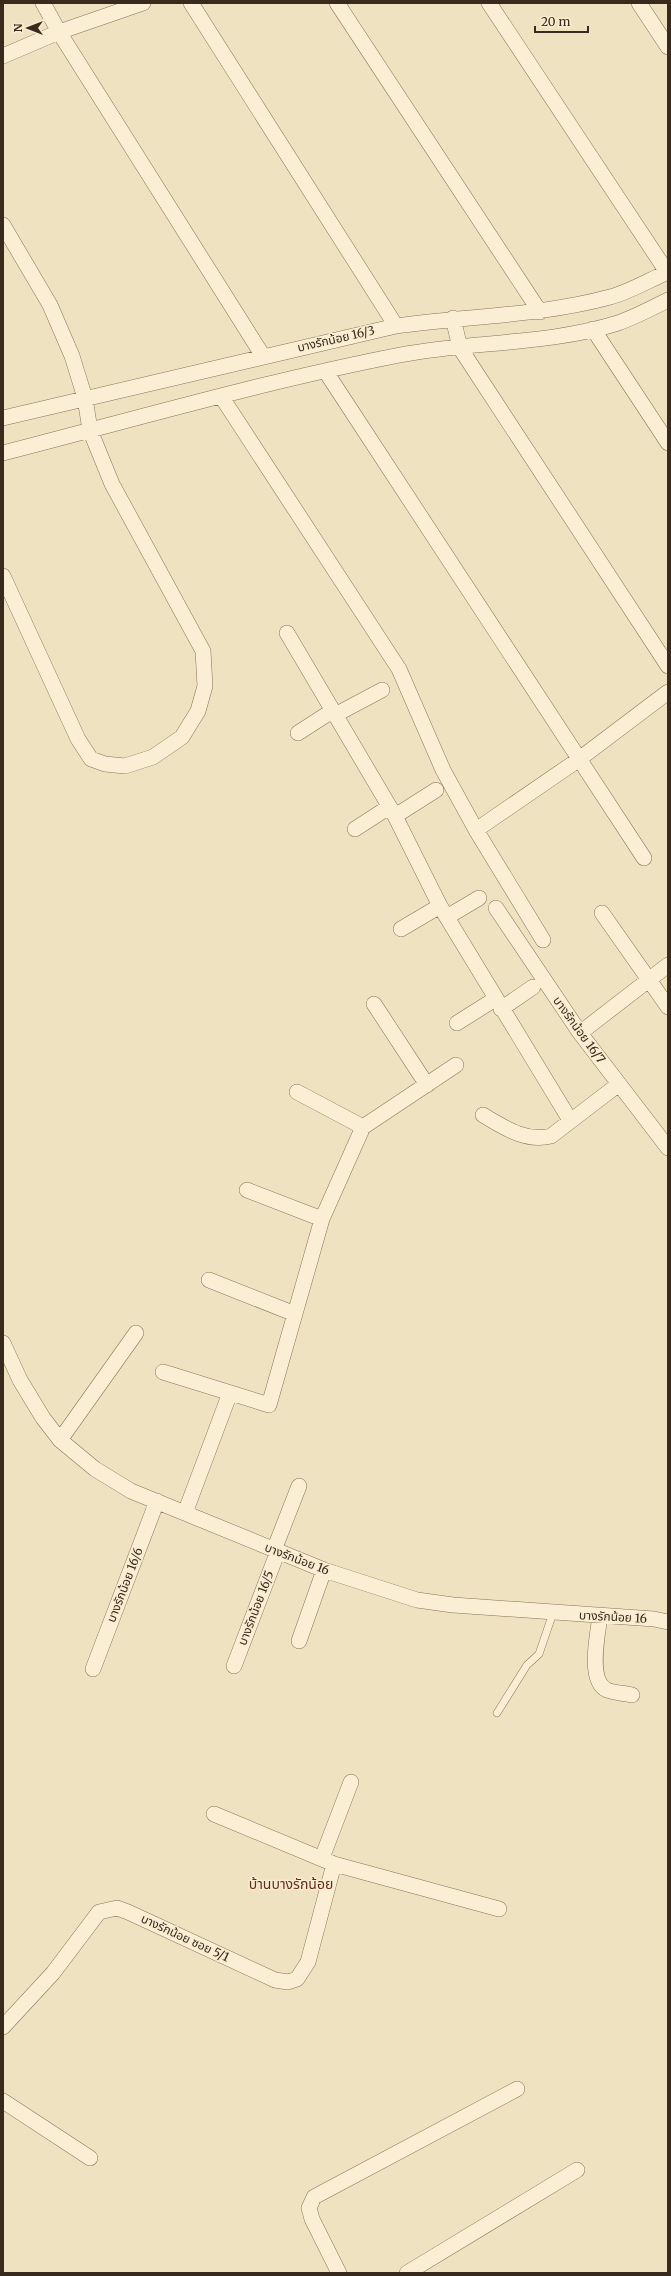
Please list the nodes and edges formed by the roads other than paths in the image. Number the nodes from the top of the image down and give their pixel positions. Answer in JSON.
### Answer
{"nodes":[{"id":1,"x":43,"y":3,"type":"edge"},
{"id":2,"x":143,"y":3,"type":"edge"},
{"id":3,"x":191,"y":3,"type":"edge"},
{"id":4,"x":337,"y":3,"type":"edge"},
{"id":5,"x":489,"y":3,"type":"edge"},
{"id":6,"x":639,"y":3,"type":"edge"},
{"id":7,"x":59,"y":32,"type":"junction"},
{"id":8,"x":668,"y":47,"type":"edge"},
{"id":9,"x":3,"y":56,"type":"edge"},
{"id":10,"x":3,"y":225,"type":"edge"},
{"id":11,"x":667,"y":272,"type":"edge"},
{"id":12,"x":668,"y":300,"type":"edge"},
{"id":13,"x":540,"y":312,"type":"junction"},
{"id":14,"x":453,"y":318,"type":"junction"},
{"id":15,"x":396,"y":326,"type":"junction"},
{"id":16,"x":593,"y":329,"type":"junction"},
{"id":17,"x":460,"y":348,"type":"junction"},
{"id":18,"x":263,"y":356,"type":"junction"},
{"id":19,"x":326,"y":372,"type":"junction"},
{"id":20,"x":221,"y":396,"type":"junction"},
{"id":21,"x":85,"y":398,"type":"junction"},
{"id":22,"x":3,"y":418,"type":"edge"},
{"id":23,"x":90,"y":430,"type":"junction"},
{"id":24,"x":668,"y":443,"type":"edge"},
{"id":25,"x":3,"y":453,"type":"edge"},
{"id":26,"x":3,"y":576,"type":"edge"},
{"id":27,"x":287,"y":633,"type":"dead end"},
{"id":28,"x":668,"y":666,"type":"edge"},
{"id":29,"x":382,"y":690,"type":"dead end"},
{"id":30,"x":668,"y":692,"type":"edge"},
{"id":31,"x":334,"y":713,"type":"junction"},
{"id":32,"x":298,"y":734,"type":"dead end"},
{"id":33,"x":578,"y":760,"type":"junction"},
{"id":34,"x":436,"y":790,"type":"dead end"},
{"id":35,"x":392,"y":811,"type":"junction"},
{"id":36,"x":355,"y":829,"type":"dead end"},
{"id":37,"x":476,"y":830,"type":"junction"},
{"id":38,"x":644,"y":858,"type":"dead end"},
{"id":39,"x":479,"y":898,"type":"dead end"},
{"id":40,"x":496,"y":908,"type":"dead end"},
{"id":41,"x":444,"y":912,"type":"junction"},
{"id":42,"x":602,"y":913,"type":"dead end"},
{"id":43,"x":401,"y":929,"type":"dead end"},
{"id":44,"x":543,"y":940,"type":"dead end"},
{"id":45,"x":668,"y":965,"type":"edge"},
{"id":46,"x":649,"y":979,"type":"junction"},
{"id":47,"x":532,"y":988,"type":"dead end"},
{"id":48,"x":374,"y":1004,"type":"dead end"},
{"id":49,"x":498,"y":1004,"type":"junction"},
{"id":50,"x":668,"y":1007,"type":"edge"},
{"id":51,"x":457,"y":1023,"type":"dead end"},
{"id":52,"x":580,"y":1033,"type":"junction"},
{"id":53,"x":456,"y":1065,"type":"dead end"},
{"id":54,"x":619,"y":1084,"type":"junction"},
{"id":55,"x":427,"y":1085,"type":"junction"},
{"id":56,"x":297,"y":1092,"type":"dead end"},
{"id":57,"x":483,"y":1115,"type":"dead end"},
{"id":58,"x":570,"y":1120,"type":"junction"},
{"id":59,"x":363,"y":1127,"type":"junction"},
{"id":60,"x":668,"y":1148,"type":"edge"},
{"id":61,"x":247,"y":1190,"type":"dead end"},
{"id":62,"x":322,"y":1219,"type":"junction"},
{"id":63,"x":209,"y":1280,"type":"dead end"},
{"id":64,"x":295,"y":1314,"type":"junction"},
{"id":65,"x":136,"y":1333,"type":"dead end"},
{"id":66,"x":3,"y":1343,"type":"edge"},
{"id":67,"x":163,"y":1372,"type":"dead end"},
{"id":68,"x":230,"y":1393,"type":"junction"},
{"id":69,"x":60,"y":1440,"type":"junction"},
{"id":70,"x":299,"y":1486,"type":"dead end"},
{"id":71,"x":157,"y":1501,"type":"junction"},
{"id":72,"x":185,"y":1513,"type":"junction"},
{"id":73,"x":276,"y":1550,"type":"junction"},
{"id":74,"x":324,"y":1570,"type":"junction"},
{"id":75,"x":553,"y":1613,"type":"junction"},
{"id":76,"x":600,"y":1616,"type":"junction"},
{"id":77,"x":668,"y":1622,"type":"edge"},
{"id":78,"x":299,"y":1641,"type":"dead end"},
{"id":79,"x":234,"y":1666,"type":"dead end"},
{"id":80,"x":93,"y":1668,"type":"dead end"},
{"id":81,"x":632,"y":1695,"type":"dead end"},
{"id":82,"x":497,"y":1713,"type":"dead end"},
{"id":83,"x":351,"y":1782,"type":"dead end"},
{"id":84,"x":214,"y":1814,"type":"dead end"},
{"id":85,"x":328,"y":1861,"type":"junction"},
{"id":86,"x":499,"y":1909,"type":"dead end"},
{"id":87,"x":3,"y":2027,"type":"edge"},
{"id":88,"x":518,"y":2089,"type":"dead end"},
{"id":89,"x":3,"y":2101,"type":"edge"},
{"id":90,"x":90,"y":2158,"type":"dead end"},
{"id":91,"x":577,"y":2170,"type":"dead end"},
{"id":92,"x":339,"y":2273,"type":"edge"},
{"id":93,"x":407,"y":2273,"type":"edge"}],
"edges":[{"from":1,"to":7,"type":"street"},
{"from":2,"to":7,"type":"street"},
{"from":3,"to":15,"type":"street"},
{"from":4,"to":13,"type":"street"},
{"from":5,"to":11,"type":"street"},
{"from":6,"to":8,"type":"street"},
{"from":7,"to":9,"type":"street"},
{"from":7,"to":18,"type":"street"},
{"from":10,"to":21,"type":"street"},
{"from":11,"to":13,"type":"street","name":"บางรักน้อย 16/3"},
{"from":12,"to":16,"type":"street"},
{"from":13,"to":14,"type":"street","name":"บางรักน้อย 16/3"},
{"from":14,"to":15,"type":"street","name":"บางรักน้อย 16/3"},
{"from":14,"to":17,"type":"street"},
{"from":15,"to":18,"type":"street","name":"บางรักน้อย 16/3"},
{"from":16,"to":17,"type":"street"},
{"from":16,"to":24,"type":"street"},
{"from":17,"to":19,"type":"street"},
{"from":17,"to":28,"type":"street"},
{"from":18,"to":21,"type":"street","name":"บางรักน้อย 16/3"},
{"from":19,"to":20,"type":"street"},
{"from":19,"to":33,"type":"street"},
{"from":20,"to":23,"type":"street"},
{"from":20,"to":37,"type":"street"},
{"from":21,"to":22,"type":"street","name":"บางรักน้อย 16/3"},
{"from":21,"to":23,"type":"street"},
{"from":23,"to":25,"type":"street"},
{"from":23,"to":26,"type":"street"},
{"from":27,"to":31,"type":"street"},
{"from":29,"to":31,"type":"street"},
{"from":30,"to":33,"type":"street"},
{"from":31,"to":32,"type":"street"},
{"from":31,"to":35,"type":"street"},
{"from":33,"to":37,"type":"street"},
{"from":33,"to":38,"type":"street"},
{"from":34,"to":35,"type":"street"},
{"from":35,"to":36,"type":"street"},
{"from":35,"to":41,"type":"street"},
{"from":37,"to":44,"type":"street"},
{"from":39,"to":41,"type":"street"},
{"from":40,"to":52,"type":"street","name":"บางรักน้อย 16/7"},
{"from":41,"to":43,"type":"street"},
{"from":41,"to":49,"type":"street"},
{"from":42,"to":46,"type":"street"},
{"from":45,"to":46,"type":"street"},
{"from":46,"to":50,"type":"street"},
{"from":46,"to":52,"type":"street"},
{"from":47,"to":49,"type":"street"},
{"from":48,"to":55,"type":"street"},
{"from":49,"to":51,"type":"street"},
{"from":49,"to":58,"type":"street"},
{"from":52,"to":54,"type":"street","name":"บางรักน้อย 16/7"},
{"from":53,"to":55,"type":"street"},
{"from":54,"to":58,"type":"street"},
{"from":54,"to":60,"type":"street","name":"บางรักน้อย 16/7"},
{"from":55,"to":59,"type":"street"},
{"from":56,"to":59,"type":"street"},
{"from":57,"to":58,"type":"street"},
{"from":59,"to":62,"type":"street"},
{"from":61,"to":62,"type":"street"},
{"from":62,"to":64,"type":"street"},
{"from":63,"to":64,"type":"street"},
{"from":64,"to":68,"type":"street"},
{"from":65,"to":69,"type":"street"},
{"from":66,"to":69,"type":"street","name":"บางรักน้อย 16"},
{"from":67,"to":68,"type":"street"},
{"from":68,"to":72,"type":"street"},
{"from":69,"to":71,"type":"street","name":"บางรักน้อย 16"},
{"from":70,"to":73,"type":"street","name":"บางรักน้อย 16/5"},
{"from":71,"to":72,"type":"street","name":"บางรักน้อย 16"},
{"from":71,"to":80,"type":"street","name":"บางรักน้อย 16/6"},
{"from":72,"to":73,"type":"street","name":"บางรักน้อย 16"},
{"from":73,"to":74,"type":"street","name":"บางรักน้อย 16"},
{"from":73,"to":79,"type":"street","name":"บางรักน้อย 16/5"},
{"from":74,"to":75,"type":"street","name":"บางรักน้อย 16"},
{"from":74,"to":78,"type":"street"},
{"from":75,"to":76,"type":"street","name":"บางรักน้อย 16"},
{"from":75,"to":82,"type":"lane"},
{"from":76,"to":77,"type":"street","name":"บางรักน้อย 16"},
{"from":76,"to":81,"type":"street"},
{"from":83,"to":85,"type":"street","name":"บางรักน้อย ซอย 5/1"},
{"from":84,"to":85,"type":"street"},
{"from":85,"to":86,"type":"street"},
{"from":85,"to":87,"type":"street","name":"บางรักน้อย ซอย 5/1"},
{"from":88,"to":92,"type":"street"},
{"from":89,"to":90,"type":"street"},
{"from":91,"to":93,"type":"street"}]}
